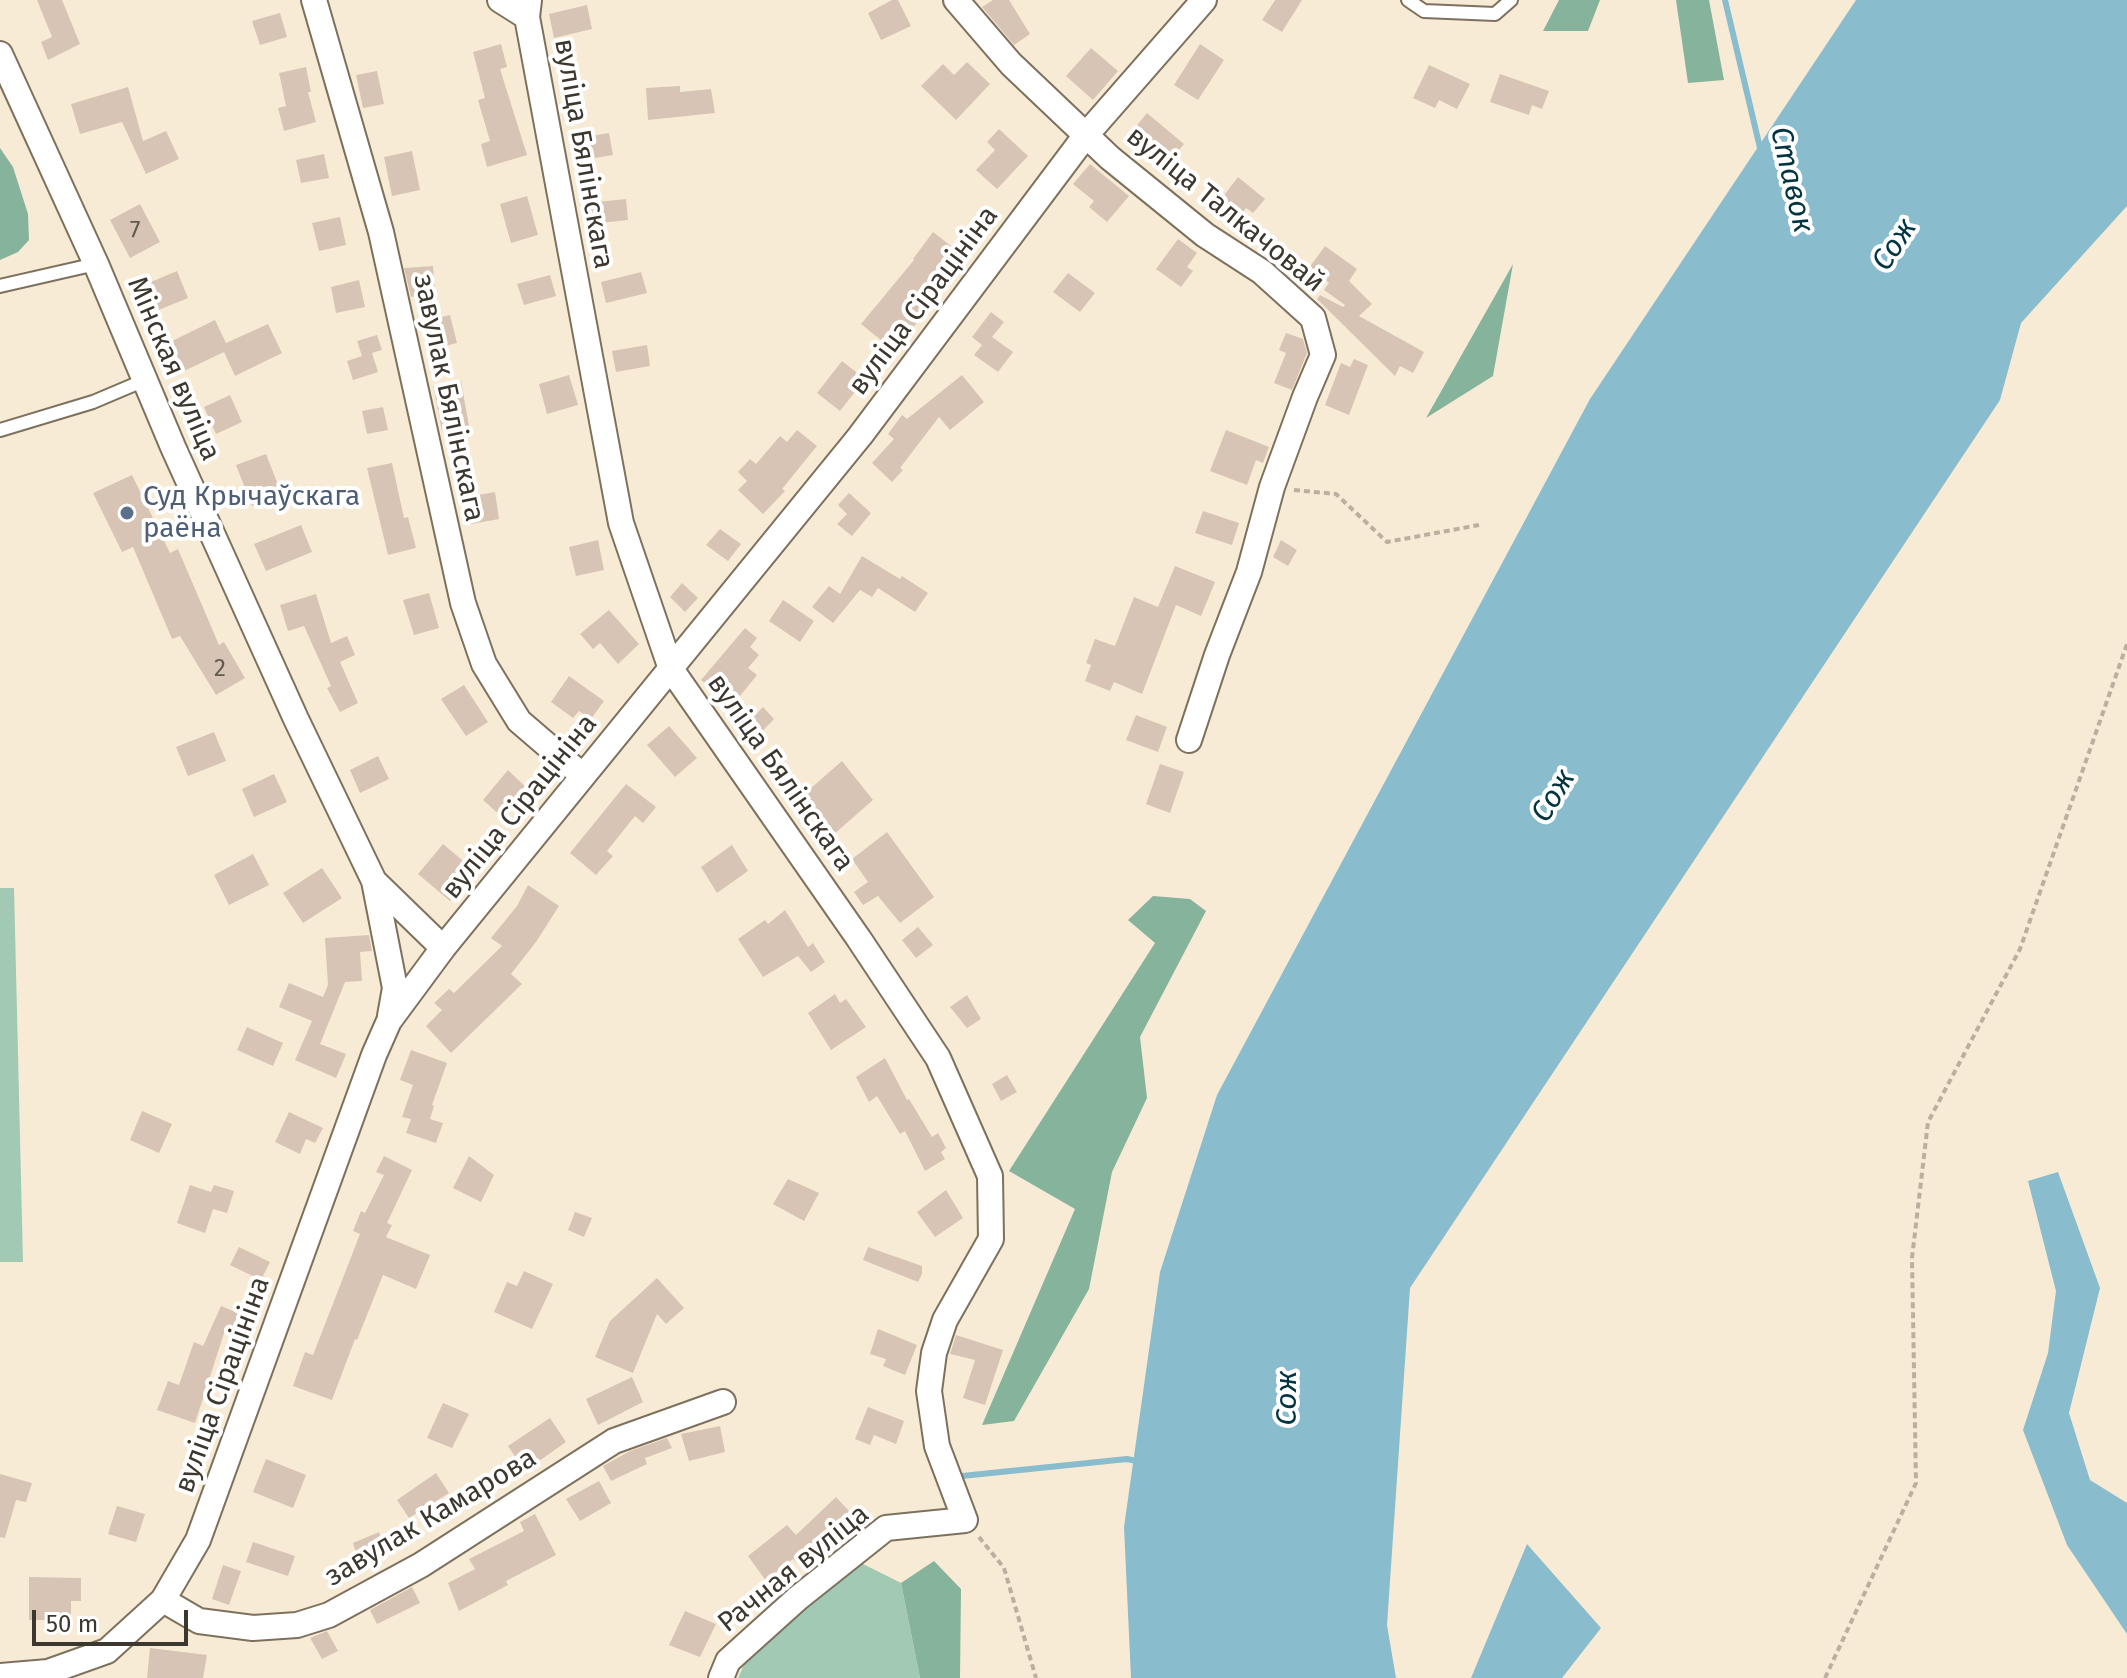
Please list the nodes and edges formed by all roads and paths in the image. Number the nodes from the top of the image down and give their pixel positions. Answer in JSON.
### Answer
{"nodes":[{"id":1,"x":314,"y":0,"type":"edge"},
{"id":2,"x":500,"y":0,"type":"edge"},
{"id":3,"x":956,"y":0,"type":"edge"},
{"id":4,"x":1204,"y":0,"type":"edge"},
{"id":5,"x":1408,"y":0,"type":"edge"},
{"id":6,"x":1511,"y":0,"type":"edge"},
{"id":7,"x":528,"y":9,"type":"edge"},
{"id":8,"x":0,"y":54,"type":"edge"},
{"id":9,"x":1086,"y":135,"type":"junction"},
{"id":10,"x":96,"y":264,"type":"junction"},
{"id":11,"x":0,"y":286,"type":"edge"},
{"id":12,"x":145,"y":380,"type":"junction"},
{"id":13,"x":0,"y":430,"type":"edge"},
{"id":14,"x":1272,"y":487,"type":"junction"},
{"id":15,"x":1479,"y":525,"type":"dead end"},
{"id":16,"x":2127,"y":644,"type":"edge"},
{"id":17,"x":671,"y":669,"type":"junction"},
{"id":18,"x":1189,"y":740,"type":"dead end"},
{"id":19,"x":583,"y":776,"type":"junction"},
{"id":20,"x":374,"y":881,"type":"junction"},
{"id":21,"x":443,"y":948,"type":"junction"},
{"id":22,"x":389,"y":1021,"type":"junction"},
{"id":23,"x":723,"y":1402,"type":"dead end"},
{"id":24,"x":965,"y":1520,"type":"junction"},
{"id":25,"x":163,"y":1600,"type":"junction"},
{"id":26,"x":49,"y":1675,"type":"edge"},
{"id":27,"x":0,"y":1676,"type":"edge"},
{"id":28,"x":721,"y":1678,"type":"edge"},
{"id":29,"x":1036,"y":1678,"type":"edge"},
{"id":30,"x":1825,"y":1678,"type":"edge"}],
"edges":[{"from":1,"to":19,"type":"street","name":"завулак Бялінскага"},
{"from":2,"to":7,"type":"street","name":"вуліца Бялінскага"},
{"from":3,"to":9,"type":"street","name":"вуліца Талкачовай"},
{"from":4,"to":9,"type":"street","name":"вуліца Сірацініна"},
{"from":5,"to":6,"type":"lane"},
{"from":7,"to":17,"type":"street","name":"вуліца Бялінскага"},
{"from":8,"to":10,"type":"street","name":"Мінская вуліца"},
{"from":9,"to":14,"type":"street","name":"вуліца Талкачовай"},
{"from":9,"to":17,"type":"street","name":"вуліца Сірацініна"},
{"from":10,"to":11,"type":"lane"},
{"from":10,"to":12,"type":"street","name":"Мінская вуліца"},
{"from":12,"to":13,"type":"lane"},
{"from":12,"to":20,"type":"street","name":"Мінская вуліца"},
{"from":14,"to":15,"type":"path"},
{"from":14,"to":18,"type":"street","name":"вуліца Талкачовай"},
{"from":16,"to":30,"type":"path"},
{"from":17,"to":19,"type":"street","name":"вуліца Сірацініна"},
{"from":17,"to":24,"type":"street","name":"вуліца Бялінскага"},
{"from":19,"to":21,"type":"street","name":"вуліца Сірацініна"},
{"from":20,"to":21,"type":"street","name":"Мінская вуліца"},
{"from":20,"to":22,"type":"street","name":"Мінская вуліца"},
{"from":21,"to":22,"type":"street","name":"вуліца Сірацініна"},
{"from":22,"to":25,"type":"street","name":"вуліца Сірацініна"},
{"from":23,"to":25,"type":"street","name":"завулак Камарова"},
{"from":24,"to":28,"type":"street","name":"Рачная вуліца"},
{"from":24,"to":29,"type":"path"},
{"from":25,"to":26,"type":"street","name":"вуліца Сірацініна"},
{"from":26,"to":27,"type":"street","name":"вуліца Сірацініна"}]}
